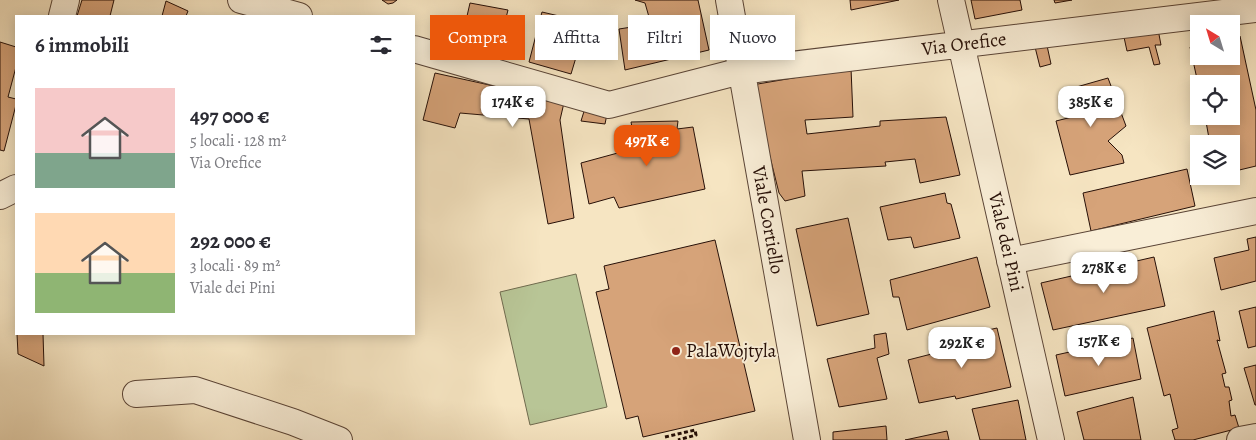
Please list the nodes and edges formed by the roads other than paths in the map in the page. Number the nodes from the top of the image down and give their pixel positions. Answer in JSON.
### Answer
{"nodes":[{"id":1,"x":66,"y":0,"type":"edge"},
{"id":2,"x":242,"y":0,"type":"edge"},
{"id":3,"x":729,"y":0,"type":"edge"},
{"id":4,"x":951,"y":0,"type":"edge"},
{"id":5,"x":1256,"y":9,"type":"edge"},
{"id":6,"x":62,"y":15,"type":"edge"},
{"id":7,"x":295,"y":15,"type":"edge"},
{"id":8,"x":961,"y":44,"type":"junction"},
{"id":9,"x":415,"y":49,"type":"edge"},
{"id":10,"x":742,"y":72,"type":"junction"},
{"id":11,"x":15,"y":188,"type":"edge"},
{"id":12,"x":0,"y":196,"type":"edge"},
{"id":13,"x":1256,"y":211,"type":"edge"},
{"id":14,"x":1010,"y":261,"type":"junction"},
{"id":15,"x":136,"y":394,"type":"dead end"},
{"id":16,"x":1256,"y":437,"type":"edge"},
{"id":17,"x":339,"y":440,"type":"edge"},
{"id":18,"x":807,"y":440,"type":"edge"},
{"id":19,"x":1051,"y":440,"type":"edge"},
{"id":20,"x":1240,"y":440,"type":"edge"}],
"edges":[{"from":1,"to":6,"type":"street"},
{"from":2,"to":7,"type":"street"},
{"from":3,"to":10,"type":"street","name":"Viale Cortiello"},
{"from":4,"to":8,"type":"street","name":"Viale dei Pini"},
{"from":5,"to":8,"type":"street","name":"Via Orefice"},
{"from":8,"to":10,"type":"street","name":"Via Orefice"},
{"from":8,"to":14,"type":"street","name":"Viale dei Pini"},
{"from":9,"to":10,"type":"street","name":"Via Orefice"},
{"from":10,"to":18,"type":"street","name":"Viale Cortiello"},
{"from":11,"to":12,"type":"street"},
{"from":13,"to":14,"type":"street"},
{"from":14,"to":19,"type":"street","name":"Viale dei Pini"},
{"from":15,"to":17,"type":"street"},
{"from":16,"to":20,"type":"street"}]}
